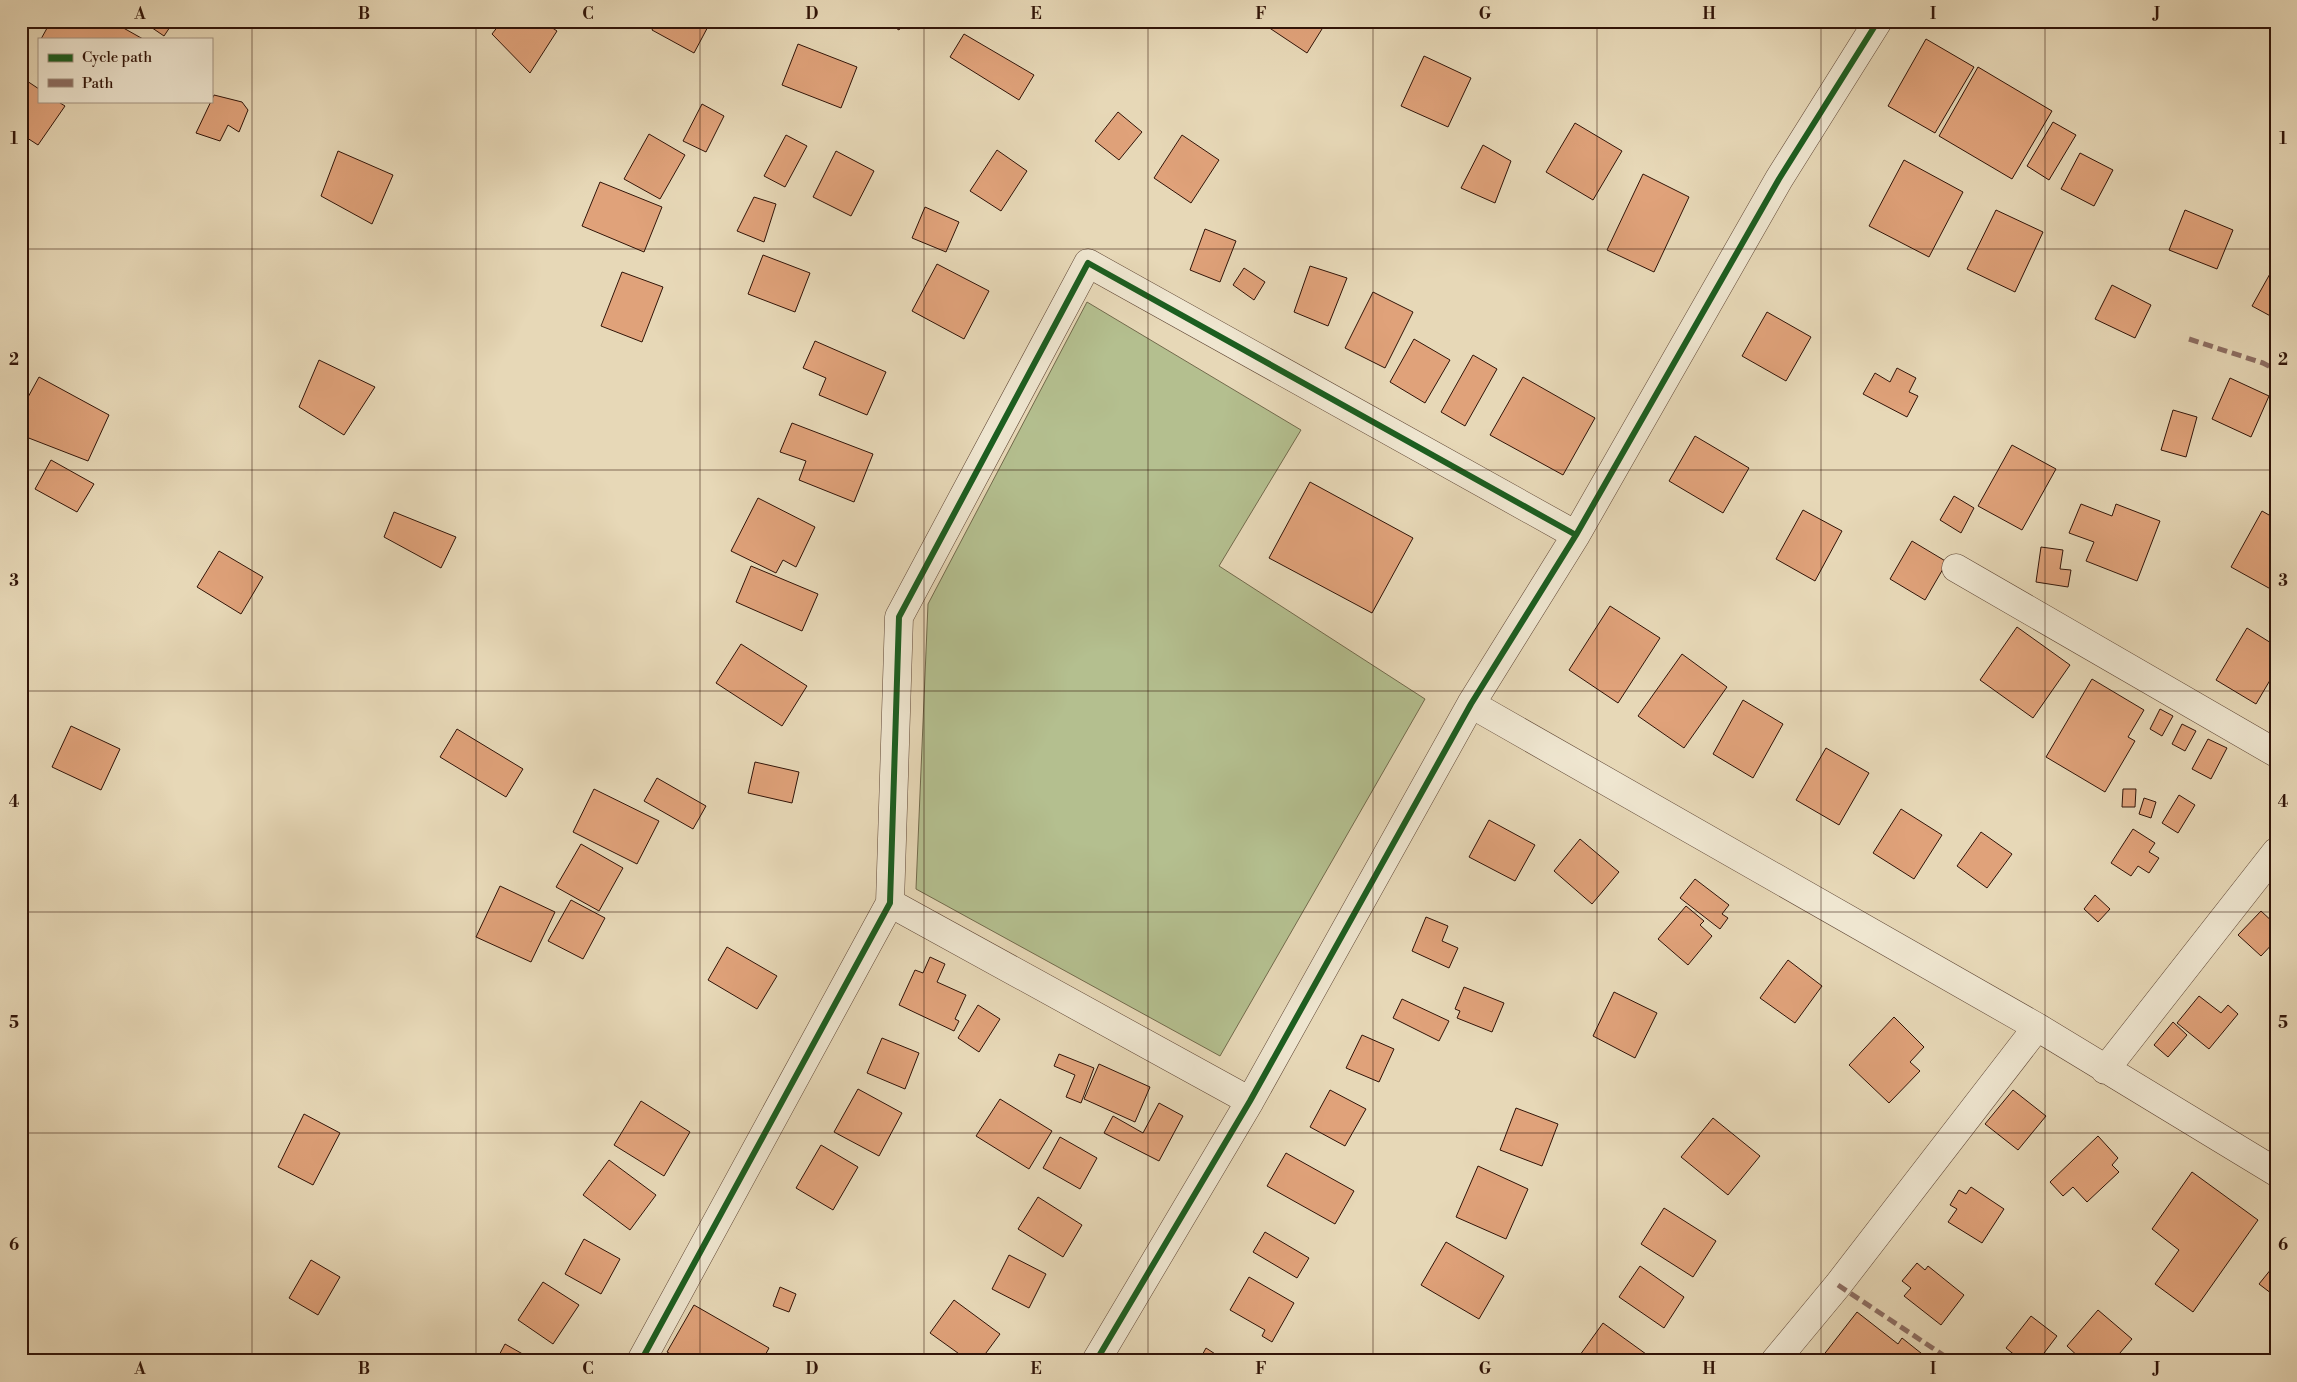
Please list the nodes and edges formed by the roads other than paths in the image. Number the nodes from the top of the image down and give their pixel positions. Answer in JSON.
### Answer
{"nodes":[{"id":1,"x":1878,"y":21,"type":"edge"},
{"id":2,"x":1576,"y":535,"type":"junction"},
{"id":3,"x":1956,"y":568,"type":"dead end"},
{"id":4,"x":1471,"y":704,"type":"junction"},
{"id":5,"x":2276,"y":753,"type":"edge"},
{"id":6,"x":2276,"y":852,"type":"edge"},
{"id":7,"x":890,"y":903,"type":"junction"},
{"id":8,"x":2037,"y":1027,"type":"junction"},
{"id":9,"x":2105,"y":1070,"type":"junction"},
{"id":10,"x":1250,"y":1101,"type":"junction"},
{"id":11,"x":2276,"y":1172,"type":"edge"},
{"id":12,"x":641,"y":1361,"type":"edge"},
{"id":13,"x":1096,"y":1361,"type":"edge"},
{"id":14,"x":1775,"y":1361,"type":"edge"}],
"edges":[{"from":1,"to":2,"type":"street"},
{"from":2,"to":4,"type":"street"},
{"from":2,"to":7,"type":"street"},
{"from":3,"to":5,"type":"street"},
{"from":4,"to":8,"type":"street"},
{"from":4,"to":10,"type":"street"},
{"from":6,"to":9,"type":"street"},
{"from":7,"to":10,"type":"street"},
{"from":7,"to":12,"type":"street"},
{"from":8,"to":9,"type":"street"},
{"from":8,"to":14,"type":"street"},
{"from":9,"to":11,"type":"street"},
{"from":10,"to":13,"type":"street"}]}
